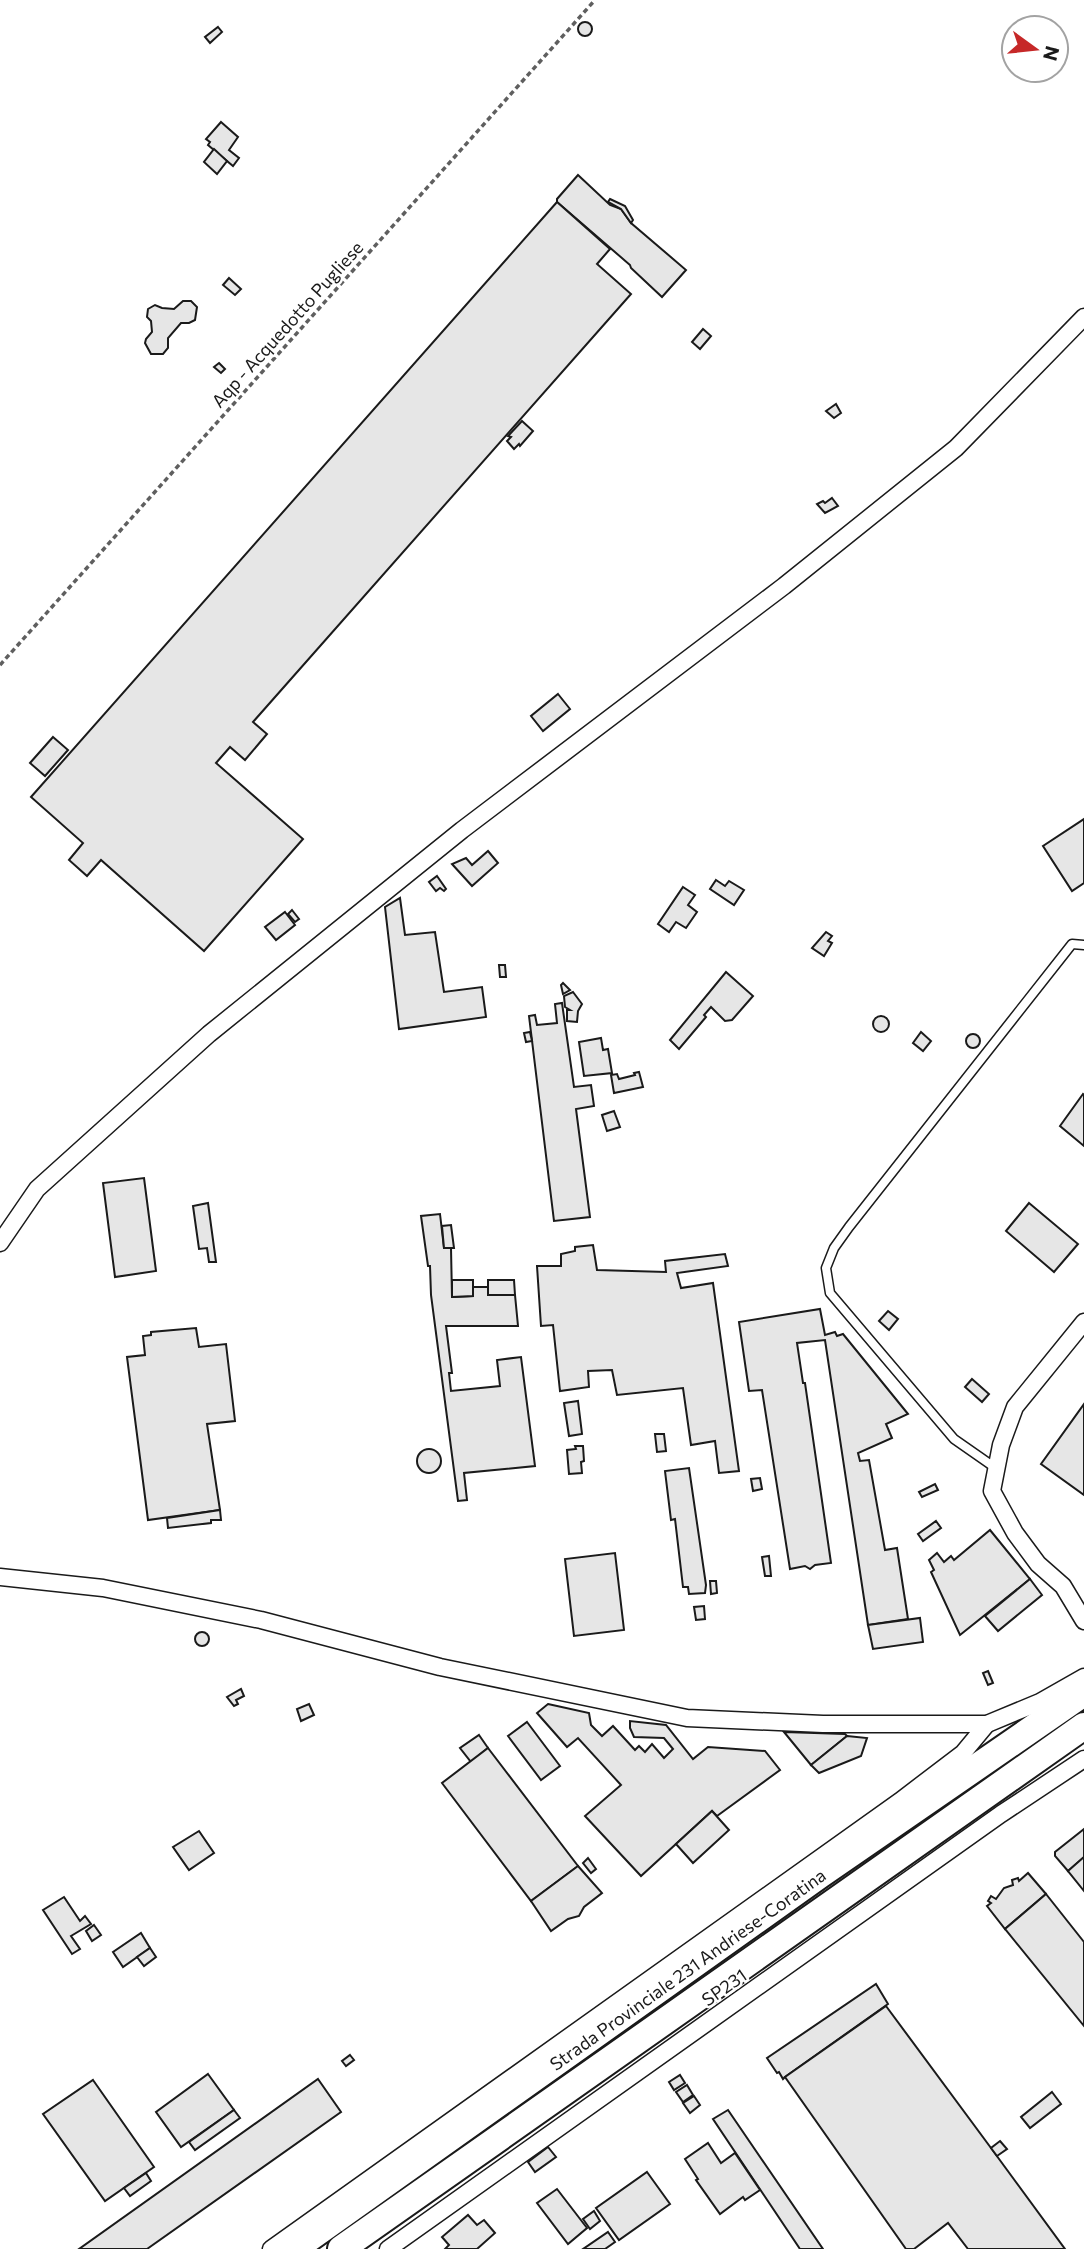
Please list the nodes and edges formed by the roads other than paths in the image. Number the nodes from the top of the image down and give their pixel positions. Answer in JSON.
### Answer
{"nodes":[{"id":1,"x":1084,"y":317,"type":"edge"},
{"id":2,"x":1084,"y":945,"type":"edge"},
{"id":3,"x":0,"y":1243,"type":"edge"},
{"id":4,"x":1084,"y":1322,"type":"edge"},
{"id":5,"x":997,"y":1469,"type":"junction"},
{"id":6,"x":0,"y":1577,"type":"edge"},
{"id":7,"x":1084,"y":1621,"type":"edge"},
{"id":8,"x":1084,"y":1677,"type":"edge"},
{"id":9,"x":1084,"y":1693,"type":"edge"},
{"id":10,"x":987,"y":1724,"type":"junction"},
{"id":11,"x":1084,"y":1726,"type":"edge"},
{"id":12,"x":1084,"y":1759,"type":"edge"},
{"id":13,"x":271,"y":2249,"type":"edge"},
{"id":14,"x":294,"y":2249,"type":"edge"},
{"id":15,"x":341,"y":2249,"type":"edge"},
{"id":16,"x":388,"y":2249,"type":"edge"}],
"edges":[{"from":1,"to":3,"type":"street"},
{"from":2,"to":5,"type":"lane"},
{"from":4,"to":5,"type":"street"},
{"from":5,"to":7,"type":"street"},
{"from":6,"to":10,"type":"street"},
{"from":8,"to":10,"type":"street"},
{"from":9,"to":14,"type":"highway","name":"Strada Provinciale 231 Andriese-Coratina","number":"SP231"},
{"from":10,"to":13,"type":"street"},
{"from":11,"to":15,"type":"highway","name":"Strada Provinciale 231 Andriese-Coratina","number":"SP231"},
{"from":12,"to":16,"type":"street","name":"SP231"}]}
